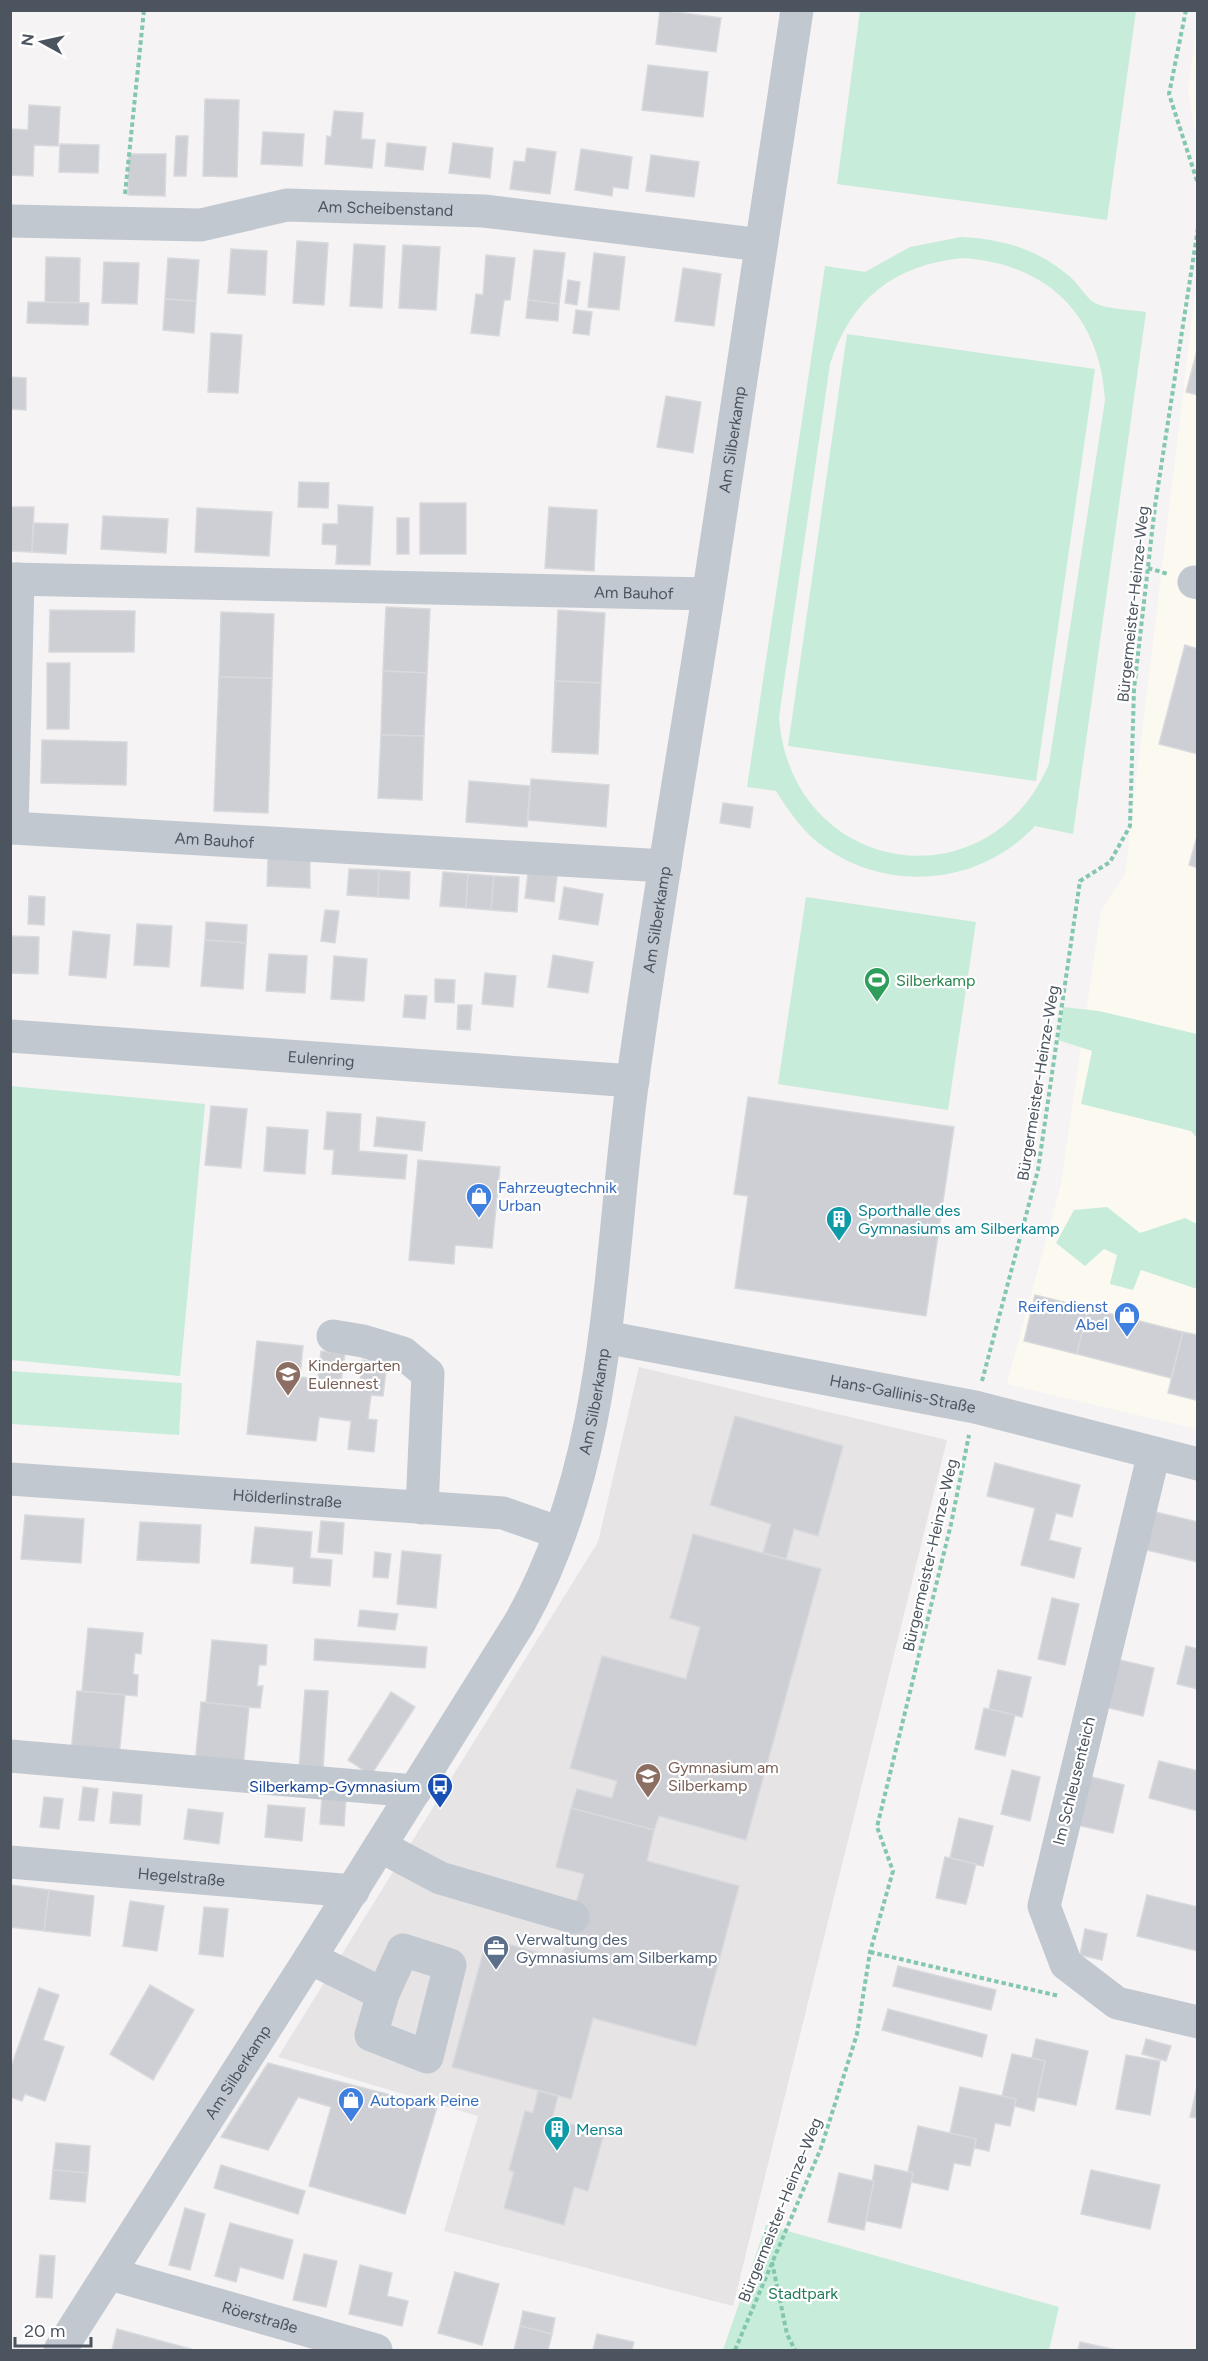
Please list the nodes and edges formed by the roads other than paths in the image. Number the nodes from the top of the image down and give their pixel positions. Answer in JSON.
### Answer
{"nodes":[{"id":1,"x":796,"y":10,"type":"edge"},
{"id":2,"x":10,"y":221,"type":"edge"},
{"id":3,"x":760,"y":245,"type":"junction"},
{"id":4,"x":14,"y":579,"type":"edge"},
{"id":5,"x":708,"y":594,"type":"junction"},
{"id":6,"x":665,"y":866,"type":"junction"},
{"id":7,"x":10,"y":1036,"type":"edge"},
{"id":8,"x":633,"y":1081,"type":"junction"},
{"id":9,"x":333,"y":1336,"type":"dead end"},
{"id":10,"x":605,"y":1337,"type":"junction"},
{"id":11,"x":1154,"y":1453,"type":"junction"},
{"id":12,"x":1197,"y":1464,"type":"edge"},
{"id":13,"x":10,"y":1479,"type":"edge"},
{"id":14,"x":422,"y":1508,"type":"junction"},
{"id":15,"x":560,"y":1533,"type":"junction"},
{"id":16,"x":10,"y":1756,"type":"edge"},
{"id":17,"x":415,"y":1791,"type":"junction"},
{"id":18,"x":380,"y":1846,"type":"junction"},
{"id":19,"x":10,"y":1862,"type":"edge"},
{"id":20,"x":353,"y":1891,"type":"junction"},
{"id":21,"x":573,"y":1917,"type":"dead end"},
{"id":22,"x":310,"y":1959,"type":"junction"},
{"id":23,"x":383,"y":1994,"type":"dead end"},
{"id":24,"x":1197,"y":2022,"type":"edge"},
{"id":25,"x":110,"y":2274,"type":"junction"},
{"id":26,"x":60,"y":2350,"type":"edge"},
{"id":27,"x":376,"y":2350,"type":"edge"}],
"edges":[{"from":1,"to":3,"type":"street","name":"Am Silberkamp"},
{"from":2,"to":3,"type":"street","name":"Am Scheibenstand"},
{"from":3,"to":5,"type":"street","name":"Am Silberkamp"},
{"from":4,"to":5,"type":"street","name":"Am Bauhof"},
{"from":4,"to":6,"type":"street","name":"Am Bauhof"},
{"from":5,"to":6,"type":"street","name":"Am Silberkamp"},
{"from":6,"to":8,"type":"street","name":"Am Silberkamp"},
{"from":7,"to":8,"type":"street","name":"Eulenring"},
{"from":8,"to":10,"type":"street","name":"Am Silberkamp"},
{"from":9,"to":14,"type":"street"},
{"from":10,"to":11,"type":"street","name":"Hans-Gallinis-Straße"},
{"from":10,"to":15,"type":"street","name":"Am Silberkamp"},
{"from":11,"to":12,"type":"street","name":"Hans-Gallinis-Straße"},
{"from":11,"to":24,"type":"street","name":"Im Schleusenteich"},
{"from":13,"to":14,"type":"street","name":"Hölderlinstraße"},
{"from":14,"to":15,"type":"street","name":"Hölderlinstraße"},
{"from":15,"to":17,"type":"street","name":"Am Silberkamp"},
{"from":16,"to":17,"type":"street"},
{"from":17,"to":18,"type":"street","name":"Am Silberkamp"},
{"from":18,"to":20,"type":"street","name":"Am Silberkamp"},
{"from":18,"to":21,"type":"street"},
{"from":19,"to":20,"type":"street","name":"Hegelstraße"},
{"from":20,"to":22,"type":"street","name":"Am Silberkamp"},
{"from":22,"to":23,"type":"street"},
{"from":22,"to":25,"type":"street","name":"Am Silberkamp"},
{"from":25,"to":26,"type":"street","name":"Am Silberkamp"},
{"from":25,"to":27,"type":"street","name":"Röerstraße"}]}
